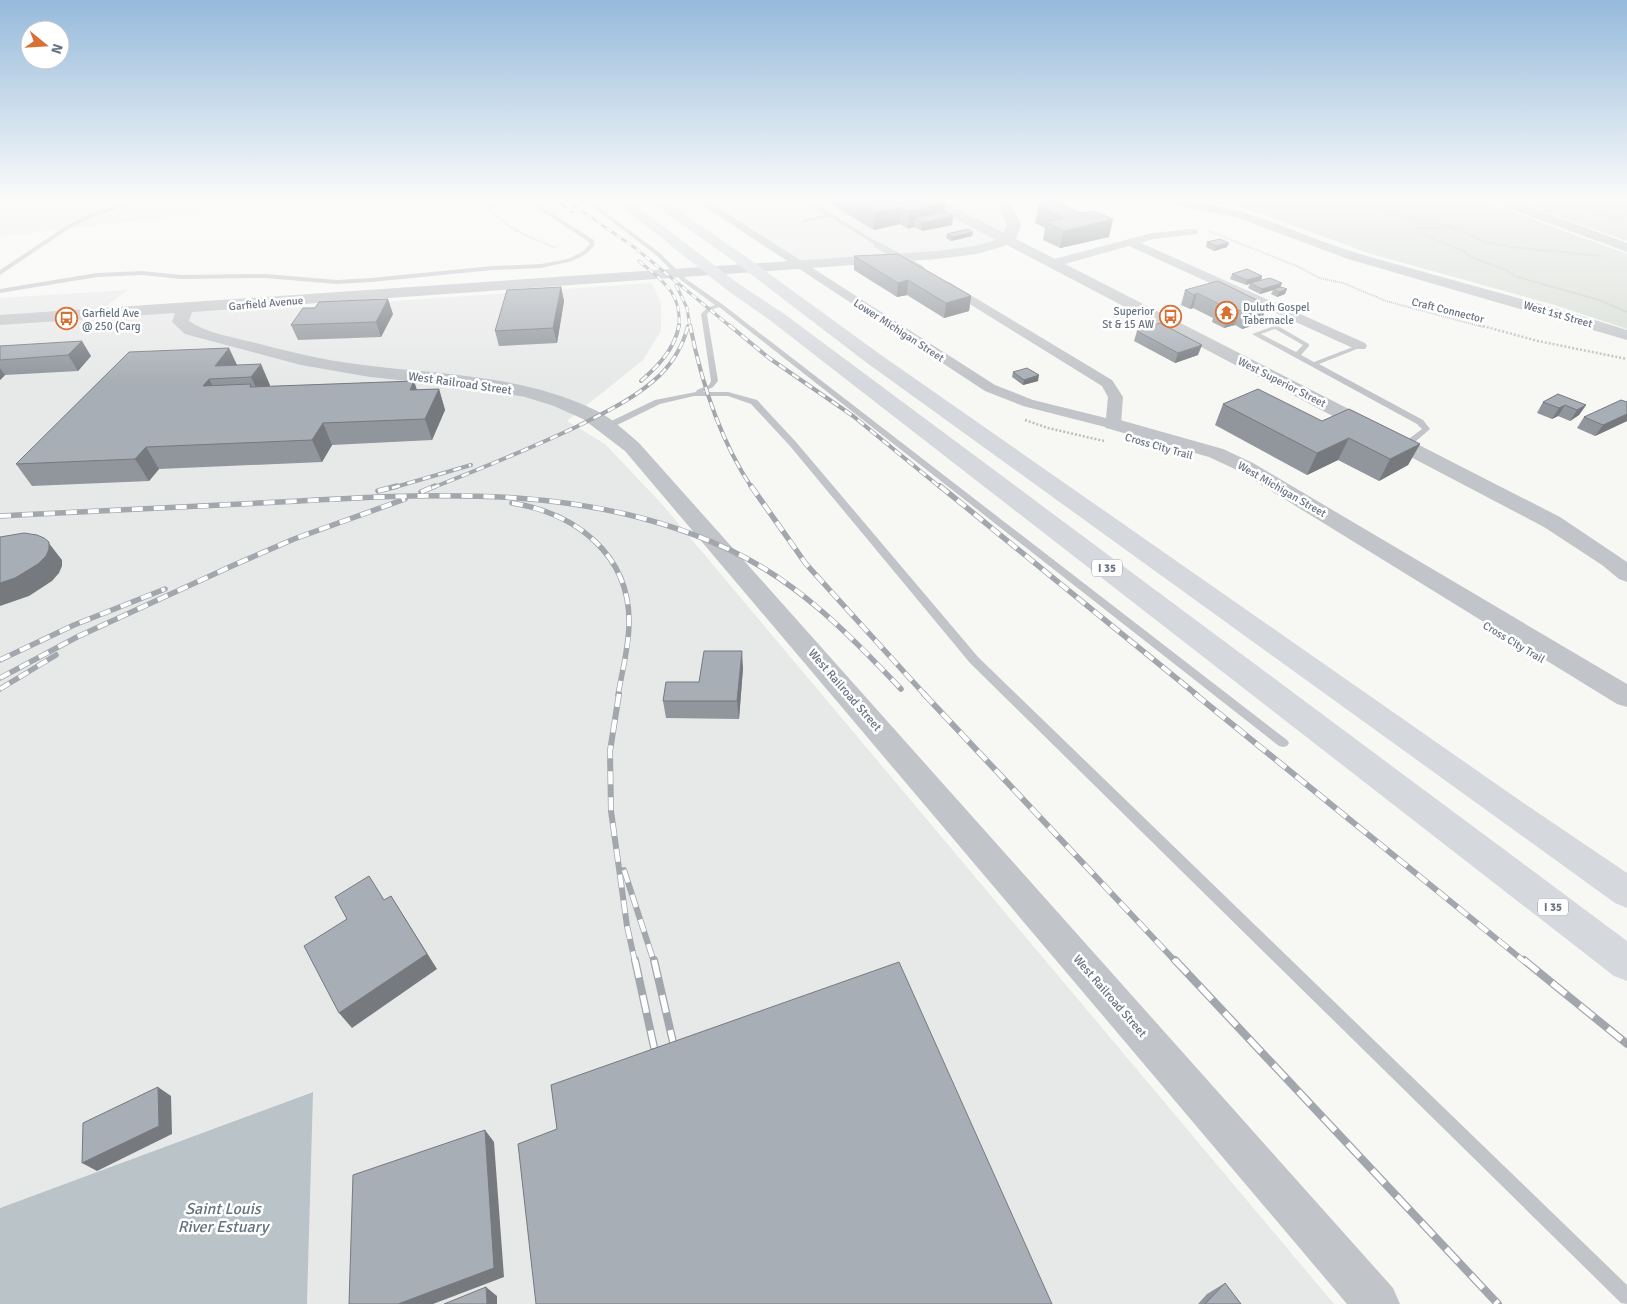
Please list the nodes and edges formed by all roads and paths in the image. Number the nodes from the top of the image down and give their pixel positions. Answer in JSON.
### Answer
{"nodes":[{"id":1,"x":16,"y":262,"type":"edge"},
{"id":2,"x":559,"y":262,"type":"edge"},
{"id":3,"x":666,"y":262,"type":"edge"},
{"id":4,"x":701,"y":262,"type":"edge"},
{"id":5,"x":744,"y":262,"type":"edge"},
{"id":6,"x":796,"y":262,"type":"edge"},
{"id":7,"x":828,"y":262,"type":"edge"},
{"id":8,"x":907,"y":262,"type":"edge"},
{"id":9,"x":1052,"y":262,"type":"edge"},
{"id":10,"x":1174,"y":262,"type":"edge"},
{"id":11,"x":1281,"y":262,"type":"edge"},
{"id":12,"x":1373,"y":262,"type":"edge"},
{"id":13,"x":1484,"y":262,"type":"edge"},
{"id":14,"x":0,"y":273,"type":"edge"},
{"id":15,"x":0,"y":291,"type":"edge"},
{"id":16,"x":720,"y":305,"type":"junction"},
{"id":17,"x":1627,"y":312,"type":"edge"},
{"id":18,"x":69,"y":316,"type":"junction"},
{"id":19,"x":2,"y":322,"type":"edge"},
{"id":20,"x":174,"y":322,"type":"junction"},
{"id":21,"x":1627,"y":335,"type":"edge"},
{"id":22,"x":1360,"y":346,"type":"joint"},
{"id":23,"x":1297,"y":355,"type":"junction"},
{"id":24,"x":1627,"y":359,"type":"edge"},
{"id":25,"x":1314,"y":364,"type":"junction"},
{"id":26,"x":694,"y":394,"type":"junction"},
{"id":27,"x":1017,"y":418,"type":"dead end"},
{"id":28,"x":606,"y":427,"type":"junction"},
{"id":29,"x":1112,"y":433,"type":"junction"},
{"id":30,"x":1405,"y":446,"type":"junction"},
{"id":31,"x":1627,"y":574,"type":"edge"},
{"id":32,"x":1627,"y":697,"type":"edge"},
{"id":33,"x":1283,"y":742,"type":"dead end"},
{"id":34,"x":1627,"y":892,"type":"edge"},
{"id":35,"x":1627,"y":964,"type":"edge"},
{"id":36,"x":1627,"y":1298,"type":"edge"},
{"id":37,"x":1378,"y":1304,"type":"edge"}],
"edges":[{"from":1,"to":14,"type":"lane"},
{"from":2,"to":15,"type":"lane"},
{"from":3,"to":16,"type":"lane"},
{"from":4,"to":35,"type":"highway","number":"I 35"},
{"from":5,"to":34,"type":"highway"},
{"from":6,"to":29,"type":"street","name":"Lower Michigan Street"},
{"from":7,"to":20,"type":"street","name":"Garfield Avenue"},
{"from":8,"to":29,"type":"street"},
{"from":9,"to":30,"type":"street","name":"West Superior Street"},
{"from":10,"to":22,"type":"street"},
{"from":11,"to":24,"type":"path","name":"Craft Connector"},
{"from":12,"to":21,"type":"street","name":"West 1st Street"},
{"from":13,"to":17,"type":"path"},
{"from":16,"to":26,"type":"lane"},
{"from":16,"to":33,"type":"lane"},
{"from":18,"to":19,"type":"street","name":"Garfield Avenue"},
{"from":18,"to":20,"type":"street","name":"Garfield Avenue"},
{"from":18,"to":20,"type":"street"},
{"from":20,"to":28,"type":"street","name":"West Railroad Street"},
{"from":22,"to":25,"type":"lane"},
{"from":23,"to":23,"type":"lane"},
{"from":23,"to":25,"type":"lane"},
{"from":25,"to":30,"type":"lane"},
{"from":26,"to":28,"type":"lane"},
{"from":26,"to":36,"type":"lane"},
{"from":27,"to":29,"type":"path","name":"Cross City Trail"},
{"from":28,"to":37,"type":"street","name":"West Railroad Street"},
{"from":29,"to":32,"type":"street","name":"West Michigan Street"},
{"from":30,"to":31,"type":"street","name":"West Superior Street"}]}
